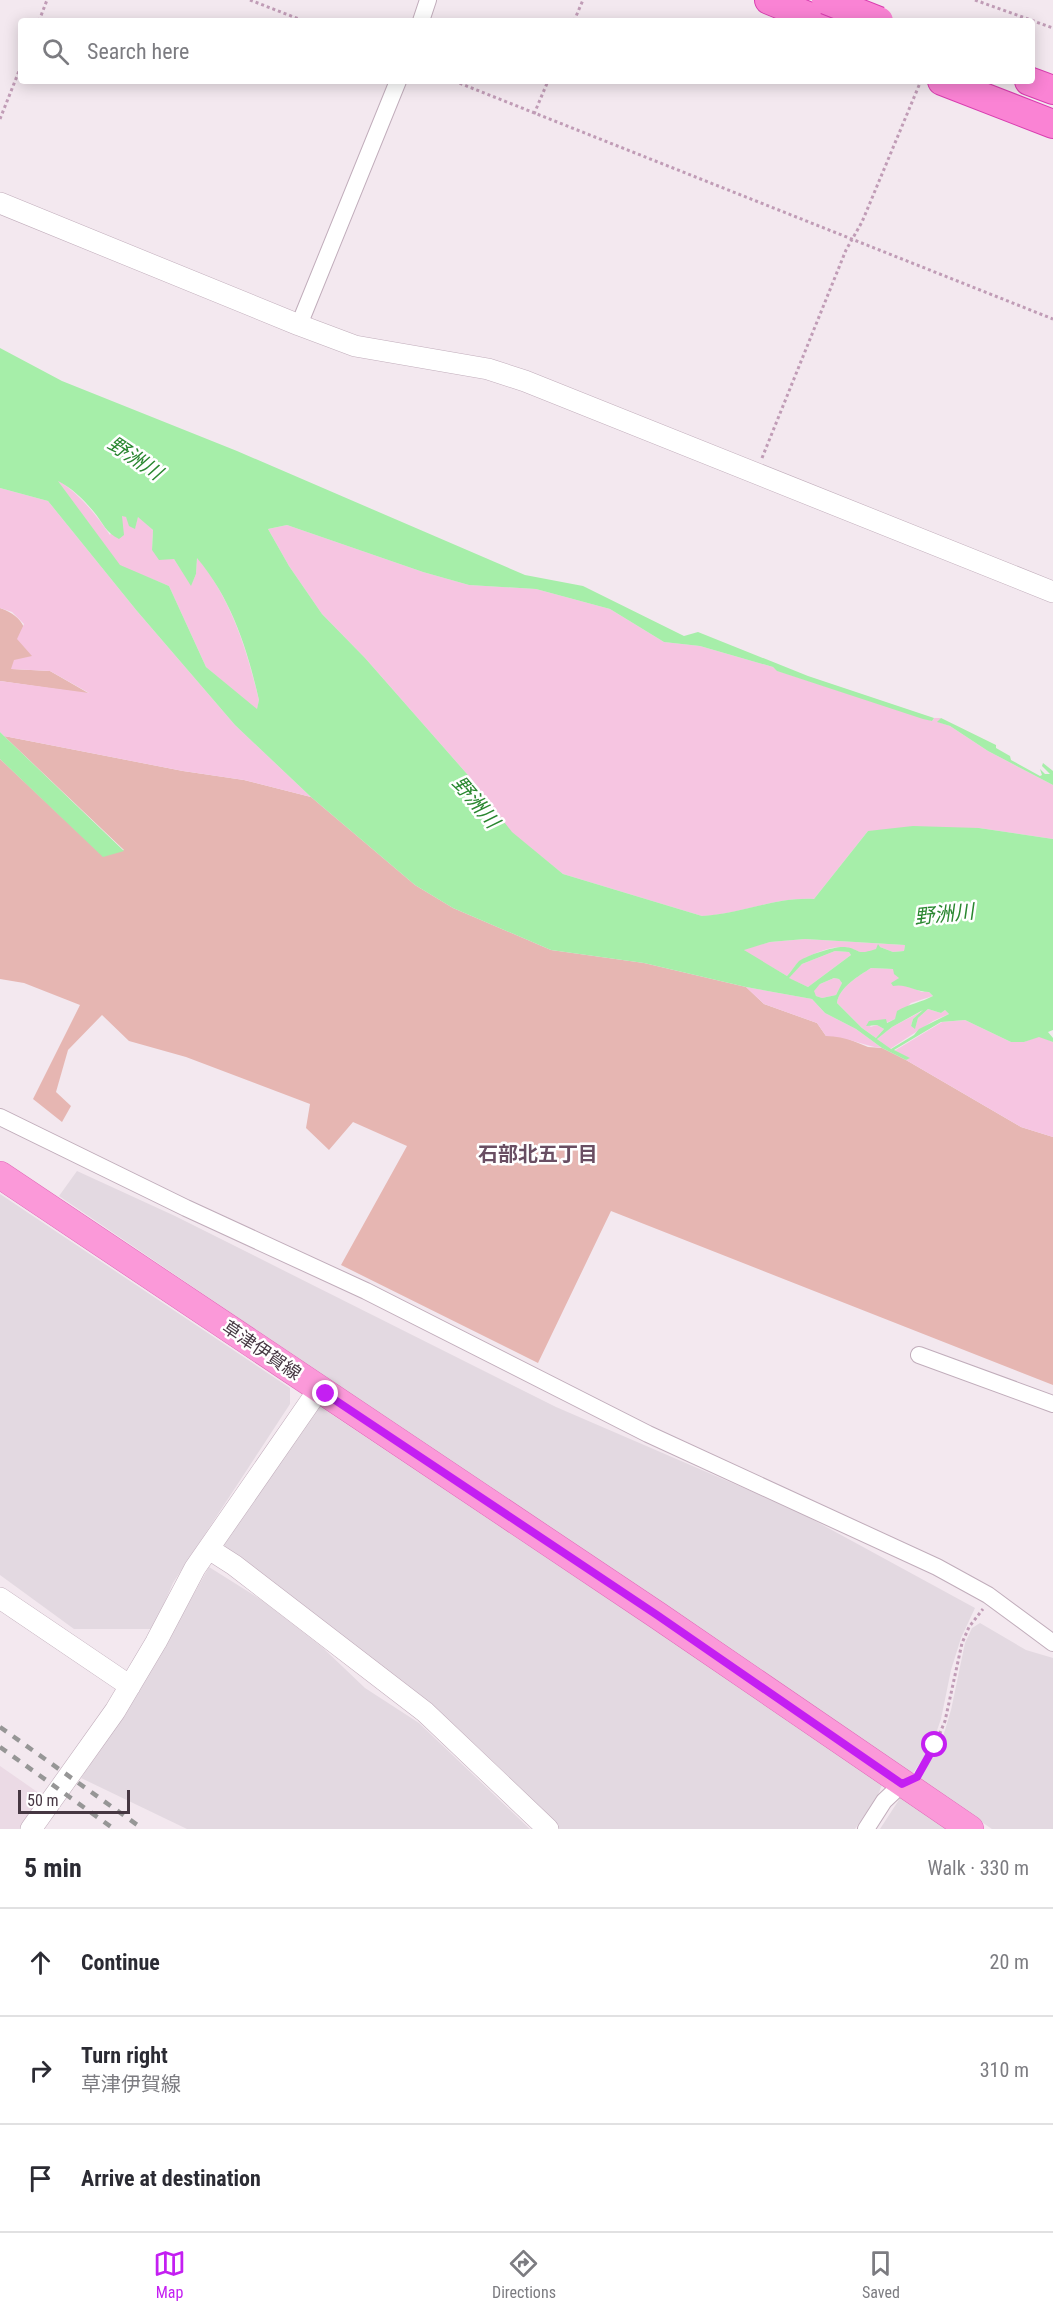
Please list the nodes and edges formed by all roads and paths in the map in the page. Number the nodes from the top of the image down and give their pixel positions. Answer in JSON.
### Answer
{"nodes":[{"id":1,"x":47,"y":0,"type":"edge"},
{"id":2,"x":250,"y":0,"type":"edge"},
{"id":3,"x":428,"y":0,"type":"edge"},
{"id":4,"x":583,"y":0,"type":"edge"},
{"id":5,"x":769,"y":0,"type":"edge"},
{"id":6,"x":826,"y":0,"type":"edge"},
{"id":7,"x":836,"y":0,"type":"edge"},
{"id":8,"x":975,"y":0,"type":"edge"},
{"id":9,"x":40,"y":18,"type":"edge"},
{"id":10,"x":296,"y":18,"type":"edge"},
{"id":11,"x":422,"y":18,"type":"edge"},
{"id":12,"x":575,"y":18,"type":"edge"},
{"id":13,"x":813,"y":18,"type":"edge"},
{"id":14,"x":863,"y":18,"type":"edge"},
{"id":15,"x":871,"y":18,"type":"edge"},
{"id":16,"x":1025,"y":18,"type":"edge"},
{"id":17,"x":1035,"y":22,"type":"edge"},
{"id":18,"x":1053,"y":28,"type":"edge"},
{"id":19,"x":18,"y":74,"type":"edge"},
{"id":20,"x":1035,"y":83,"type":"edge"},
{"id":21,"x":397,"y":84,"type":"edge"},
{"id":22,"x":461,"y":84,"type":"edge"},
{"id":23,"x":547,"y":84,"type":"edge"},
{"id":24,"x":930,"y":84,"type":"edge"},
{"id":25,"x":938,"y":84,"type":"edge"},
{"id":26,"x":967,"y":84,"type":"edge"},
{"id":27,"x":1053,"y":90,"type":"edge"},
{"id":28,"x":996,"y":101,"type":"junction"},
{"id":29,"x":534,"y":114,"type":"junction"},
{"id":30,"x":0,"y":119,"type":"edge"},
{"id":31,"x":1053,"y":124,"type":"edge"},
{"id":32,"x":0,"y":203,"type":"edge"},
{"id":33,"x":853,"y":240,"type":"junction"},
{"id":34,"x":1053,"y":319,"type":"edge"},
{"id":35,"x":299,"y":325,"type":"junction"},
{"id":36,"x":755,"y":474,"type":"junction"},
{"id":37,"x":1053,"y":592,"type":"edge"},
{"id":38,"x":0,"y":1117,"type":"edge"},
{"id":39,"x":0,"y":1175,"type":"edge"},
{"id":40,"x":919,"y":1354,"type":"dead end"},
{"id":41,"x":319,"y":1389,"type":"junction"},
{"id":42,"x":1053,"y":1404,"type":"edge"},
{"id":43,"x":209,"y":1548,"type":"junction"},
{"id":44,"x":0,"y":1598,"type":"edge"},
{"id":45,"x":992,"y":1598,"type":"junction"},
{"id":46,"x":1053,"y":1643,"type":"edge"},
{"id":47,"x":130,"y":1686,"type":"junction"},
{"id":48,"x":902,"y":1784,"type":"junction"},
{"id":49,"x":31,"y":1829,"type":"edge"},
{"id":50,"x":548,"y":1829,"type":"edge"},
{"id":51,"x":866,"y":1829,"type":"edge"},
{"id":52,"x":970,"y":1829,"type":"edge"}],
"edges":[{"from":1,"to":9,"type":"path"},
{"from":2,"to":10,"type":"path"},
{"from":3,"to":11,"type":"street"},
{"from":4,"to":12,"type":"path"},
{"from":5,"to":13,"type":"highway"},
{"from":6,"to":15,"type":"highway","bridge":true},
{"from":7,"to":14,"type":"highway"},
{"from":8,"to":16,"type":"path"},
{"from":17,"to":18,"type":"path"},
{"from":19,"to":30,"type":"path"},
{"from":20,"to":27,"type":"highway"},
{"from":21,"to":35,"type":"street"},
{"from":22,"to":29,"type":"path"},
{"from":23,"to":29,"type":"path"},
{"from":24,"to":33,"type":"path"},
{"from":25,"to":28,"type":"highway"},
{"from":26,"to":28,"type":"highway"},
{"from":28,"to":31,"type":"highway"},
{"from":29,"to":33,"type":"path"},
{"from":32,"to":35,"type":"street"},
{"from":33,"to":34,"type":"path"},
{"from":33,"to":36,"type":"path"},
{"from":35,"to":36,"type":"street"},
{"from":36,"to":37,"type":"street"},
{"from":38,"to":45,"type":"street"},
{"from":39,"to":41,"type":"main road","name":"草津伊賀線"},
{"from":40,"to":42,"type":"street"},
{"from":41,"to":43,"type":"street"},
{"from":41,"to":48,"type":"main road","name":"草津伊賀線"},
{"from":43,"to":47,"type":"street"},
{"from":43,"to":50,"type":"street"},
{"from":44,"to":47,"type":"street"},
{"from":45,"to":46,"type":"street"},
{"from":45,"to":48,"type":"path"},
{"from":47,"to":49,"type":"street"},
{"from":48,"to":51,"type":"street"},
{"from":48,"to":52,"type":"main road","name":"草津伊賀線"}]}
